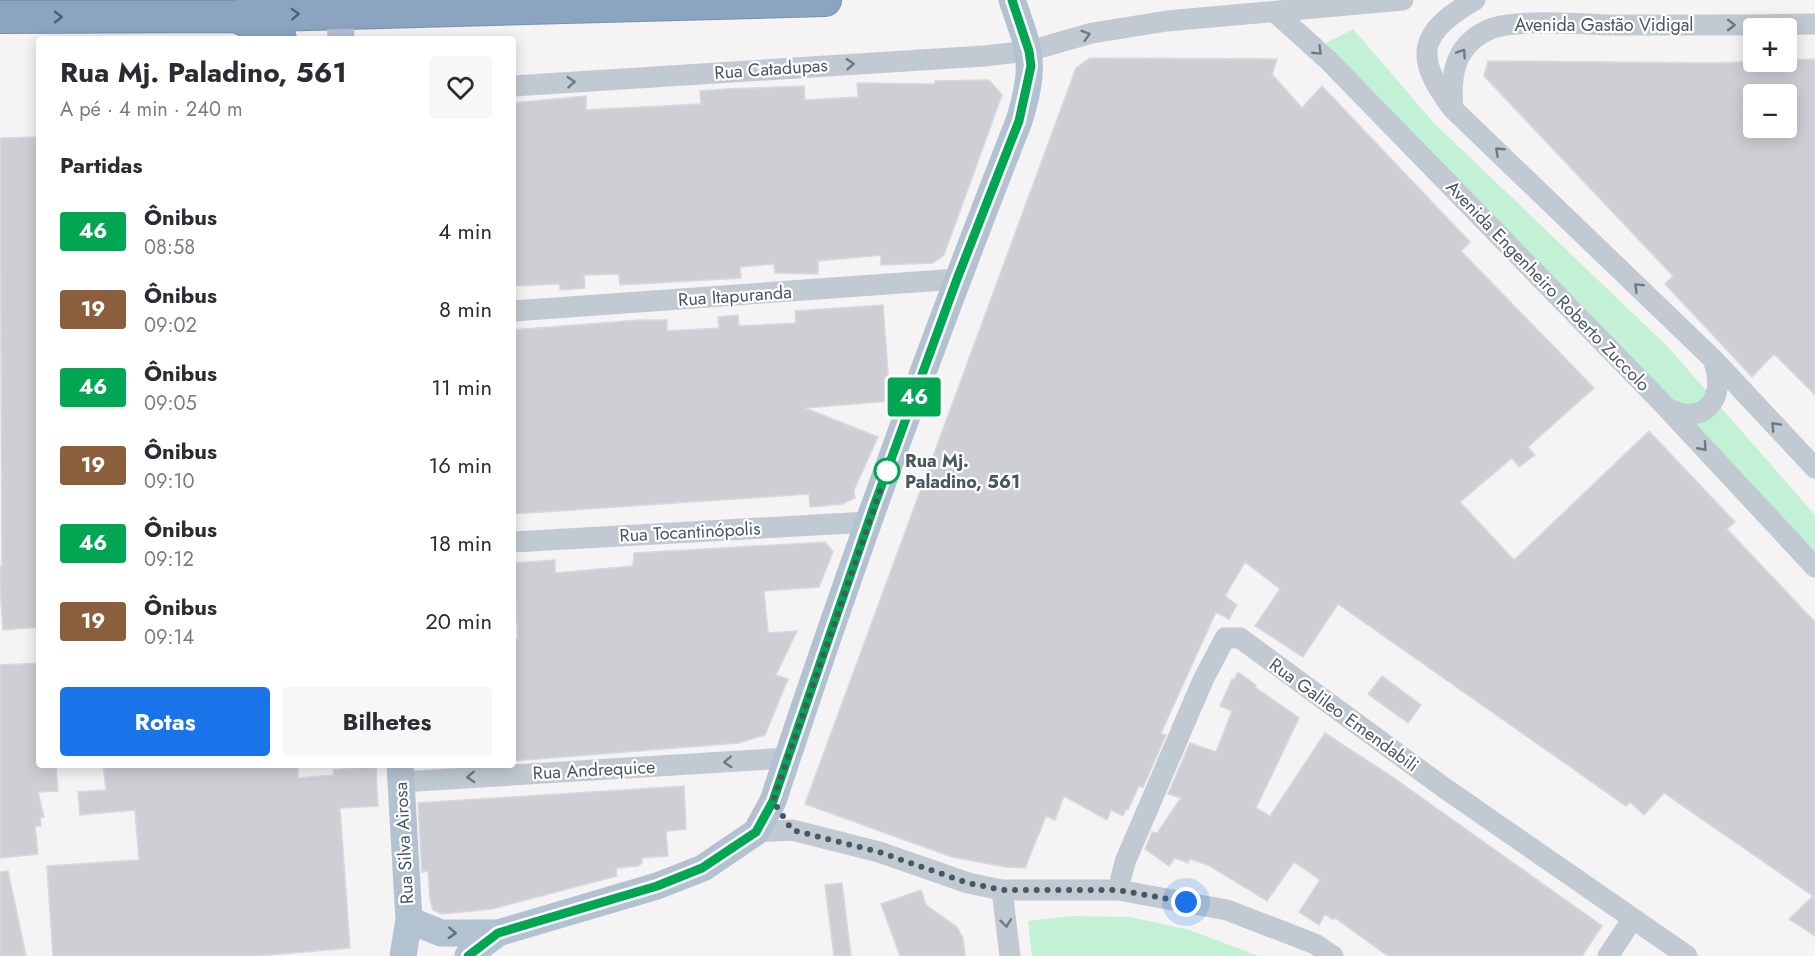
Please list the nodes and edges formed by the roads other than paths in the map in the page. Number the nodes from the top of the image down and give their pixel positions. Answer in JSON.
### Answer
{"nodes":[{"id":1,"x":825,"y":0,"type":"edge"},
{"id":2,"x":1012,"y":0,"type":"edge"},
{"id":3,"x":1403,"y":0,"type":"edge"},
{"id":4,"x":1475,"y":0,"type":"edge"},
{"id":5,"x":1275,"y":12,"type":"junction"},
{"id":6,"x":235,"y":16,"type":"junction"},
{"id":7,"x":0,"y":17,"type":"edge"},
{"id":8,"x":340,"y":17,"type":"edge"},
{"id":9,"x":1815,"y":24,"type":"edge"},
{"id":10,"x":276,"y":36,"type":"edge"},
{"id":11,"x":1029,"y":51,"type":"junction"},
{"id":12,"x":516,"y":86,"type":"edge"},
{"id":13,"x":1453,"y":108,"type":"junction"},
{"id":14,"x":957,"y":279,"type":"junction"},
{"id":15,"x":516,"y":311,"type":"edge"},
{"id":16,"x":1713,"y":360,"type":"junction"},
{"id":17,"x":1666,"y":407,"type":"junction"},
{"id":18,"x":1815,"y":468,"type":"edge"},
{"id":19,"x":868,"y":522,"type":"junction"},
{"id":20,"x":516,"y":542,"type":"edge"},
{"id":21,"x":1815,"y":567,"type":"edge"},
{"id":22,"x":787,"y":758,"type":"junction"},
{"id":23,"x":400,"y":773,"type":"edge"},
{"id":24,"x":773,"y":801,"type":"junction"},
{"id":25,"x":792,"y":830,"type":"junction"},
{"id":26,"x":756,"y":832,"type":"junction"},
{"id":27,"x":1002,"y":890,"type":"junction"},
{"id":28,"x":1118,"y":890,"type":"junction"},
{"id":29,"x":409,"y":920,"type":"junction"},
{"id":30,"x":1632,"y":920,"type":"junction"},
{"id":31,"x":498,"y":933,"type":"junction"},
{"id":32,"x":403,"y":956,"type":"edge"},
{"id":33,"x":468,"y":956,"type":"edge"},
{"id":34,"x":1011,"y":956,"type":"edge"},
{"id":35,"x":1333,"y":956,"type":"edge"},
{"id":36,"x":1608,"y":956,"type":"edge"},
{"id":37,"x":1687,"y":956,"type":"edge"}],
"edges":[{"from":1,"to":8,"type":"highway"},
{"from":2,"to":11,"type":"main road"},
{"from":3,"to":5,"type":"street"},
{"from":4,"to":13,"type":"street"},
{"from":11,"to":5,"type":"street","one_way":true},
{"from":5,"to":17,"type":"street","name":"Avenida Engenheiro Roberto Zuccolo","one_way":true},
{"from":7,"to":6,"type":"highway","one_way":true},
{"from":6,"to":8,"type":"highway","one_way":true},
{"from":6,"to":10,"type":"highway"},
{"from":13,"to":9,"type":"street","name":"Avenida Gastão Vidigal","one_way":true},
{"from":12,"to":11,"type":"street","name":"Rua Catadupas","one_way":true},
{"from":11,"to":14,"type":"main road"},
{"from":16,"to":13,"type":"street","one_way":true},
{"from":14,"to":15,"type":"street","name":"Rua Itapuranda"},
{"from":14,"to":19,"type":"main road"},
{"from":16,"to":17,"type":"street"},
{"from":18,"to":16,"type":"street","one_way":true},
{"from":17,"to":21,"type":"street","name":"Avenida Engenheiro Roberto Zuccolo","one_way":true},
{"from":19,"to":20,"type":"street","name":"Rua Tocantinópolis"},
{"from":19,"to":22,"type":"main road"},
{"from":22,"to":23,"type":"street","name":"Rua Andrequice","one_way":true},
{"from":22,"to":24,"type":"main road"},
{"from":23,"to":29,"type":"main road","name":"Rua Silva Airosa"},
{"from":24,"to":25,"type":"street"},
{"from":24,"to":26,"type":"main road"},
{"from":25,"to":26,"type":"street"},
{"from":25,"to":27,"type":"street"},
{"from":26,"to":31,"type":"main road"},
{"from":27,"to":28,"type":"street"},
{"from":27,"to":34,"type":"street","one_way":true},
{"from":28,"to":30,"type":"street","name":"Rua Galileo Emendabili"},
{"from":28,"to":35,"type":"street"},
{"from":29,"to":31,"type":"main road","one_way":true},
{"from":29,"to":32,"type":"main road","name":"Rua Silva Airosa"},
{"from":30,"to":36,"type":"street"},
{"from":30,"to":37,"type":"street","name":"Rua Galileo Emendabili"},
{"from":31,"to":33,"type":"main road"}]}
